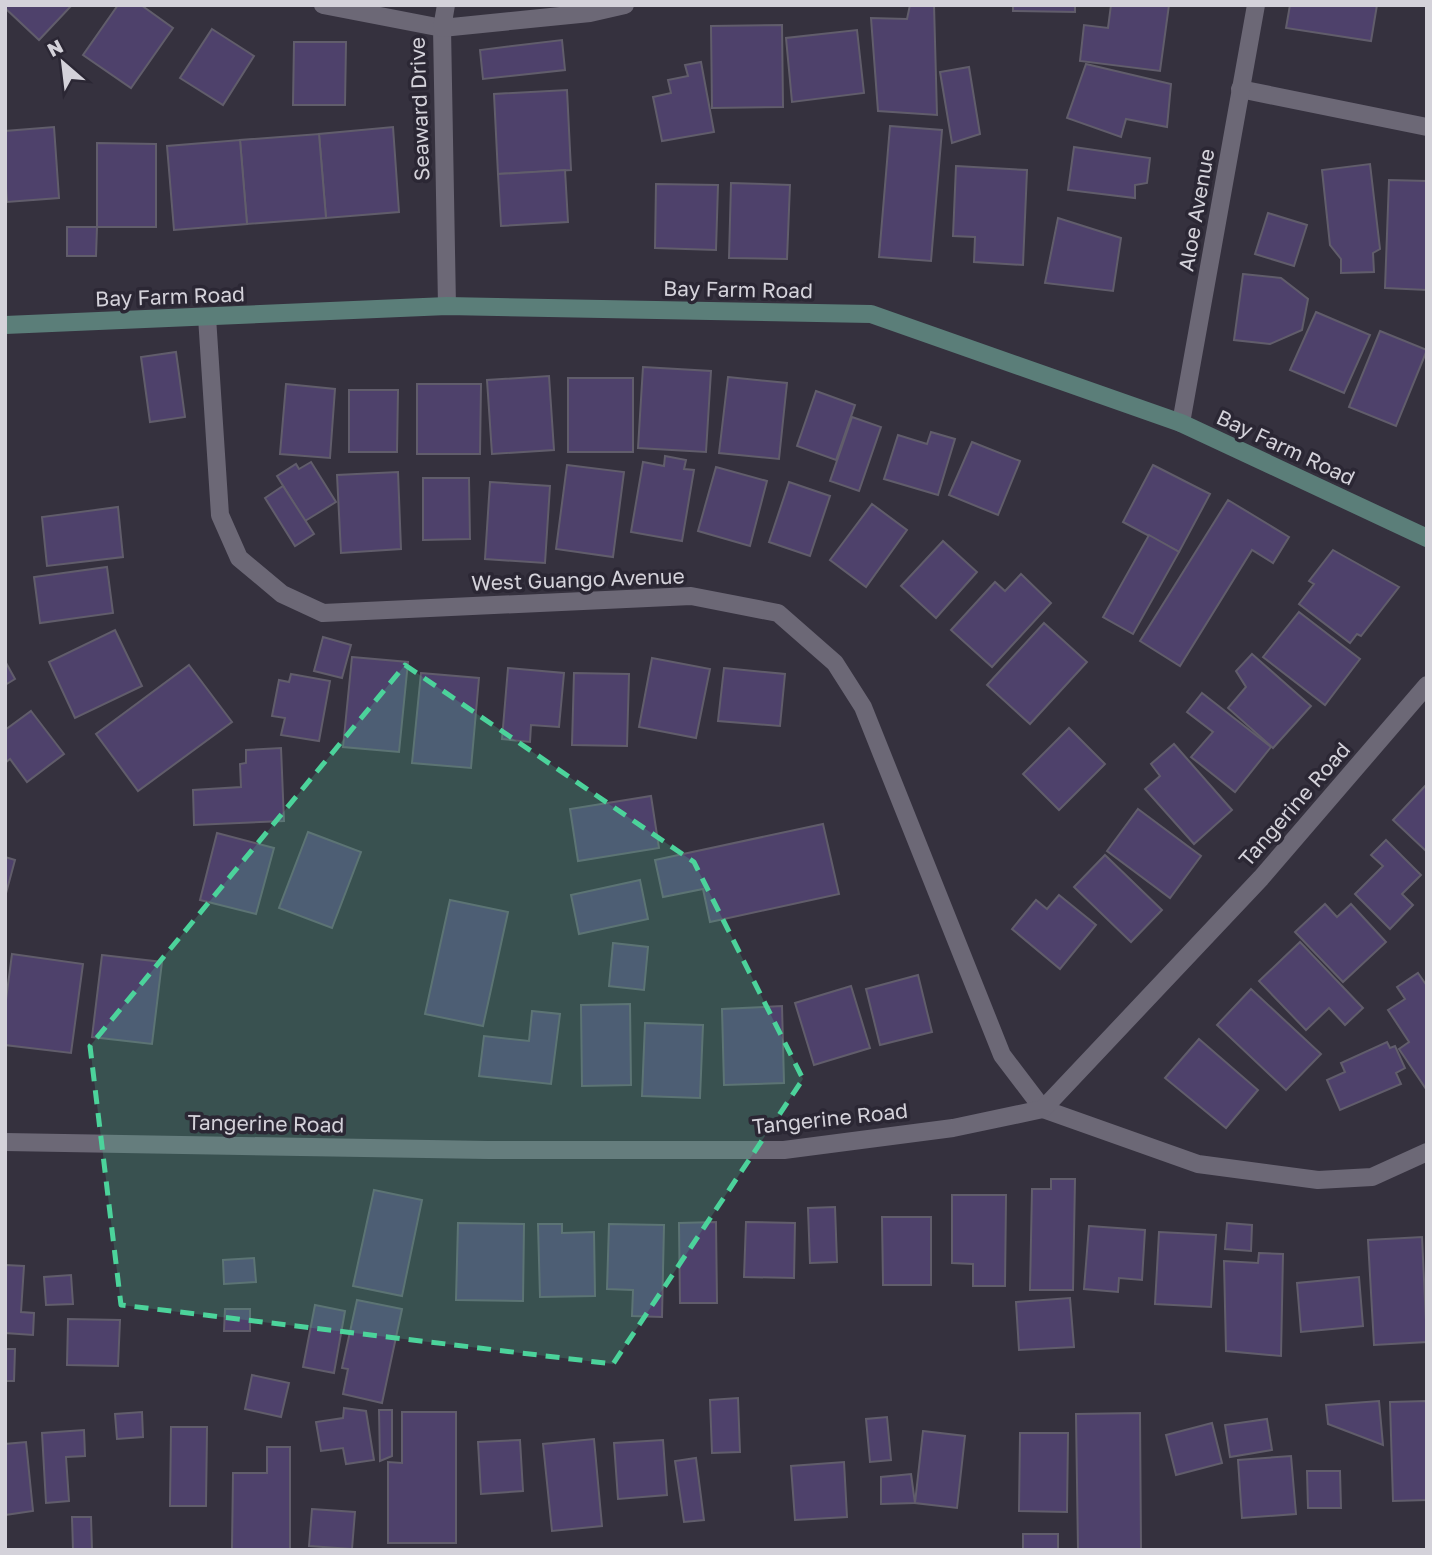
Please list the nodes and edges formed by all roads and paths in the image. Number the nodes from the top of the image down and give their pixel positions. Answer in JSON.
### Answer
{"nodes":[{"id":1,"x":323,"y":5,"type":"edge"},
{"id":2,"x":446,"y":5,"type":"edge"},
{"id":3,"x":625,"y":5,"type":"edge"},
{"id":4,"x":1256,"y":5,"type":"edge"},
{"id":5,"x":442,"y":27,"type":"junction"},
{"id":6,"x":1240,"y":89,"type":"junction"},
{"id":7,"x":1427,"y":127,"type":"edge"},
{"id":8,"x":447,"y":306,"type":"junction"},
{"id":9,"x":207,"y":317,"type":"junction"},
{"id":10,"x":5,"y":325,"type":"edge"},
{"id":11,"x":1181,"y":423,"type":"junction"},
{"id":12,"x":1427,"y":538,"type":"edge"},
{"id":13,"x":1427,"y":685,"type":"edge"},
{"id":14,"x":1043,"y":1109,"type":"junction"},
{"id":15,"x":5,"y":1142,"type":"edge"},
{"id":16,"x":1427,"y":1152,"type":"edge"}],
"edges":[{"from":1,"to":5,"type":"street","name":"Seaward Drive"},
{"from":2,"to":5,"type":"street"},
{"from":3,"to":5,"type":"street"},
{"from":4,"to":6,"type":"street","name":"Aloe Avenue"},
{"from":5,"to":8,"type":"street","name":"Seaward Drive"},
{"from":6,"to":7,"type":"street"},
{"from":6,"to":11,"type":"street","name":"Aloe Avenue"},
{"from":8,"to":9,"type":"street","name":"Bay Farm Road"},
{"from":8,"to":11,"type":"street","name":"Bay Farm Road"},
{"from":9,"to":10,"type":"street","name":"Bay Farm Road"},
{"from":9,"to":14,"type":"street","name":"West Guango Avenue"},
{"from":11,"to":12,"type":"street","name":"Bay Farm Road"},
{"from":13,"to":14,"type":"street","name":"Tangerine Road"},
{"from":14,"to":15,"type":"street","name":"Tangerine Road"},
{"from":14,"to":16,"type":"street"}]}
